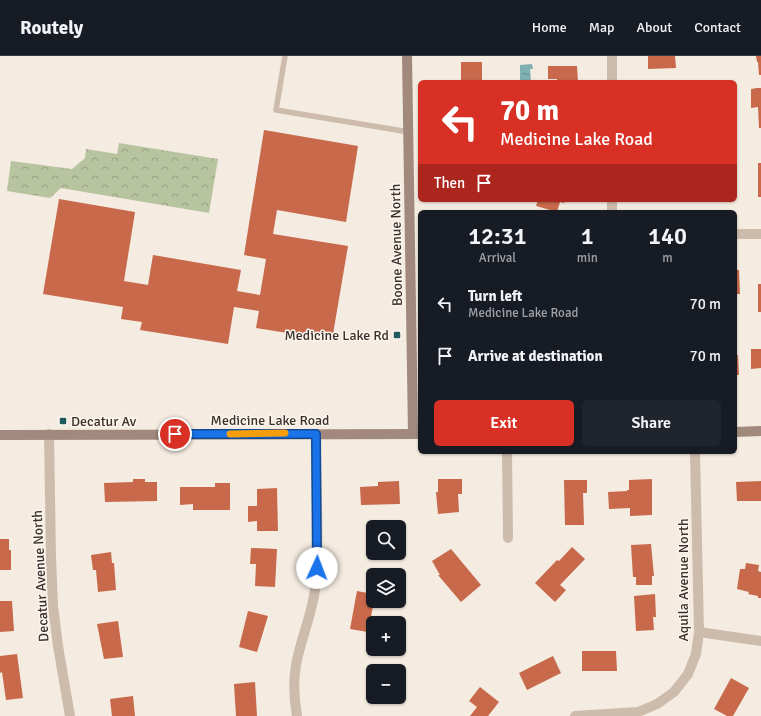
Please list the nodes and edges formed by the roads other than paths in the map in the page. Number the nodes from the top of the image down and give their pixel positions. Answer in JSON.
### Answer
{"nodes":[{"id":1,"x":285,"y":56,"type":"edge"},
{"id":2,"x":407,"y":56,"type":"edge"},
{"id":3,"x":612,"y":56,"type":"edge"},
{"id":4,"x":612,"y":80,"type":"edge"},
{"id":5,"x":409,"y":132,"type":"junction"},
{"id":6,"x":737,"y":234,"type":"edge"},
{"id":7,"x":761,"y":234,"type":"edge"},
{"id":8,"x":737,"y":432,"type":"edge"},
{"id":9,"x":761,"y":432,"type":"edge"},
{"id":10,"x":49,"y":434,"type":"junction"},
{"id":11,"x":316,"y":434,"type":"junction"},
{"id":12,"x":416,"y":434,"type":"edge"},
{"id":13,"x":0,"y":435,"type":"edge"},
{"id":14,"x":507,"y":454,"type":"edge"},
{"id":15,"x":696,"y":454,"type":"edge"},
{"id":16,"x":508,"y":538,"type":"dead end"},
{"id":17,"x":699,"y":632,"type":"junction"},
{"id":18,"x":761,"y":642,"type":"edge"},
{"id":19,"x":70,"y":716,"type":"edge"},
{"id":20,"x":297,"y":716,"type":"edge"},
{"id":21,"x":575,"y":716,"type":"edge"}],
"edges":[{"from":1,"to":5,"type":"lane"},
{"from":2,"to":5,"type":"street","name":"Boone Avenue North"},
{"from":3,"to":4,"type":"street"},
{"from":5,"to":12,"type":"street","name":"Boone Avenue North"},
{"from":6,"to":7,"type":"street"},
{"from":8,"to":9,"type":"street"},
{"from":10,"to":11,"type":"street","name":"Medicine Lake Road"},
{"from":10,"to":13,"type":"street","name":"Medicine Lake Road"},
{"from":10,"to":19,"type":"street","name":"Decatur Avenue North"},
{"from":11,"to":12,"type":"street","name":"Medicine Lake Road"},
{"from":11,"to":20,"type":"street"},
{"from":14,"to":16,"type":"street"},
{"from":15,"to":17,"type":"street","name":"Aquila Avenue North"},
{"from":17,"to":18,"type":"street"},
{"from":17,"to":21,"type":"street","name":"Aquila Avenue North"}]}
